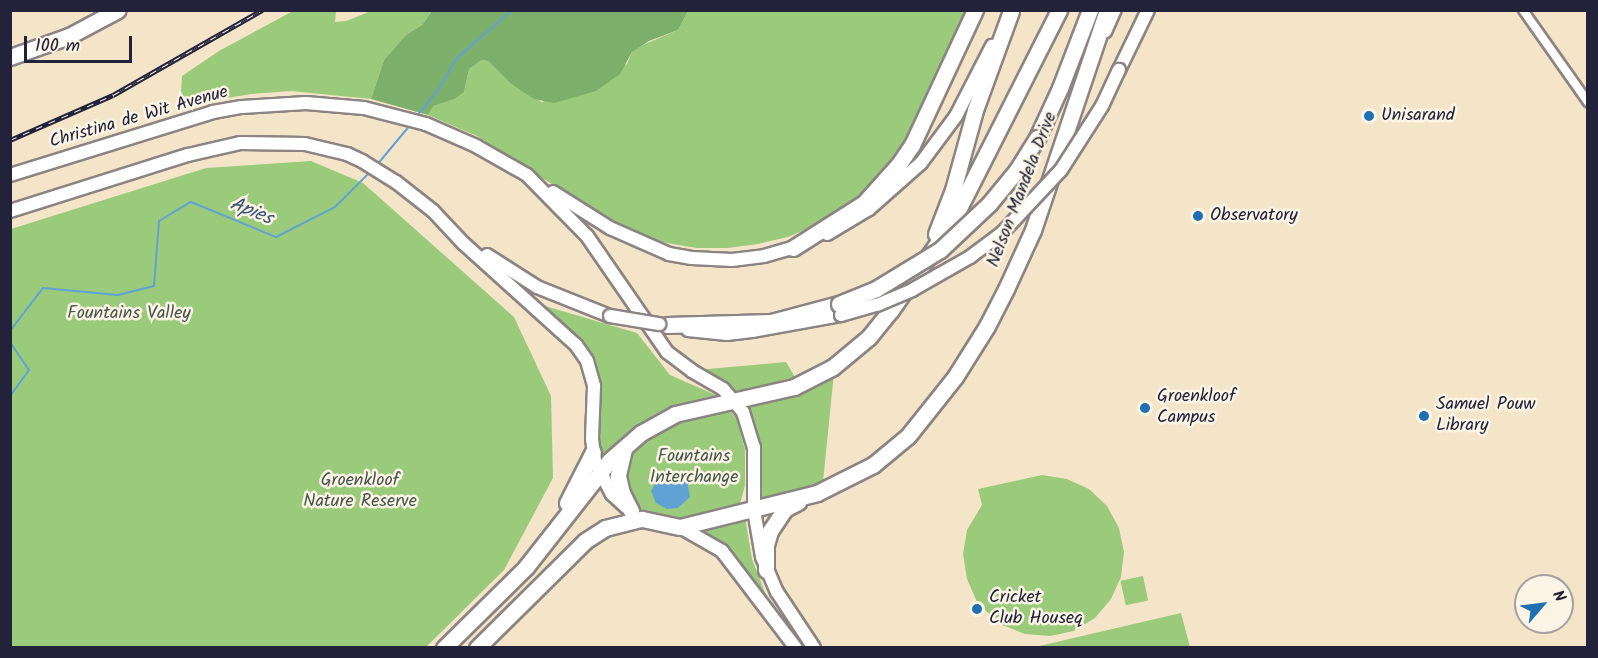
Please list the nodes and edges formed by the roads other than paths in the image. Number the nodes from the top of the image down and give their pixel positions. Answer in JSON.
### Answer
{"nodes":[{"id":1,"x":118,"y":10,"type":"edge"},
{"id":2,"x":975,"y":10,"type":"edge"},
{"id":3,"x":1059,"y":10,"type":"edge"},
{"id":4,"x":1090,"y":10,"type":"edge"},
{"id":5,"x":1107,"y":10,"type":"edge"},
{"id":6,"x":1116,"y":10,"type":"edge"},
{"id":7,"x":1148,"y":10,"type":"edge"},
{"id":8,"x":1523,"y":10,"type":"edge"},
{"id":9,"x":1012,"y":11,"type":"edge"},
{"id":10,"x":10,"y":57,"type":"edge"},
{"id":11,"x":1080,"y":95,"type":"junction"},
{"id":12,"x":1587,"y":102,"type":"edge"},
{"id":13,"x":10,"y":175,"type":"edge"},
{"id":14,"x":527,"y":175,"type":"junction"},
{"id":15,"x":10,"y":211,"type":"edge"},
{"id":16,"x":450,"y":228,"type":"junction"},
{"id":17,"x":793,"y":248,"type":"junction"},
{"id":18,"x":915,"y":278,"type":"junction"},
{"id":19,"x":840,"y":310,"type":"junction"},
{"id":20,"x":663,"y":325,"type":"joint"},
{"id":21,"x":736,"y":402,"type":"junction"},
{"id":22,"x":627,"y":443,"type":"junction"},
{"id":23,"x":593,"y":453,"type":"junction"},
{"id":24,"x":600,"y":473,"type":"junction"},
{"id":25,"x":817,"y":493,"type":"junction"},
{"id":26,"x":754,"y":510,"type":"junction"},
{"id":27,"x":637,"y":515,"type":"junction"},
{"id":28,"x":680,"y":527,"type":"junction"},
{"id":29,"x":554,"y":533,"type":"junction"},
{"id":30,"x":766,"y":570,"type":"junction"},
{"id":31,"x":444,"y":648,"type":"edge"},
{"id":32,"x":477,"y":648,"type":"edge"},
{"id":33,"x":796,"y":648,"type":"edge"},
{"id":34,"x":814,"y":648,"type":"edge"}],
"edges":[{"from":1,"to":10,"type":"highway"},
{"from":2,"to":17,"type":"highway"},
{"from":3,"to":18,"type":"highway"},
{"from":4,"to":19,"type":"highway","bridge":true},
{"from":5,"to":11,"type":"highway","name":"Nelson Mandela Drive"},
{"from":6,"to":11,"type":"main road"},
{"from":7,"to":19,"type":"main road","bridge":true},
{"from":8,"to":12,"type":"street"},
{"from":9,"to":17,"type":"main road"},
{"from":9,"to":18,"type":"highway"},
{"from":11,"to":25,"type":"highway","name":"Nelson Mandela Drive"},
{"from":13,"to":14,"type":"main road","name":"Christina de Wit Avenue"},
{"from":14,"to":17,"type":"main road"},
{"from":14,"to":21,"type":"main road","name":"Christina de Wit Avenue"},
{"from":15,"to":16,"type":"main road"},
{"from":16,"to":20,"type":"main road","bridge":true},
{"from":16,"to":23,"type":"main road"},
{"from":18,"to":21,"type":"highway"},
{"from":19,"to":20,"type":"highway"},
{"from":21,"to":22,"type":"highway"},
{"from":21,"to":26,"type":"main road"},
{"from":22,"to":24,"type":"highway"},
{"from":22,"to":27,"type":"highway"},
{"from":23,"to":24,"type":"main road"},
{"from":23,"to":29,"type":"highway"},
{"from":24,"to":27,"type":"main road"},
{"from":24,"to":29,"type":"highway"},
{"from":25,"to":26,"type":"highway","name":"Nelson Mandela Drive"},
{"from":25,"to":30,"type":"highway"},
{"from":26,"to":28,"type":"highway"},
{"from":26,"to":30,"type":"main road"},
{"from":27,"to":28,"type":"highway"},
{"from":27,"to":32,"type":"highway"},
{"from":28,"to":33,"type":"main road"},
{"from":29,"to":31,"type":"highway"},
{"from":30,"to":34,"type":"main road"}]}
